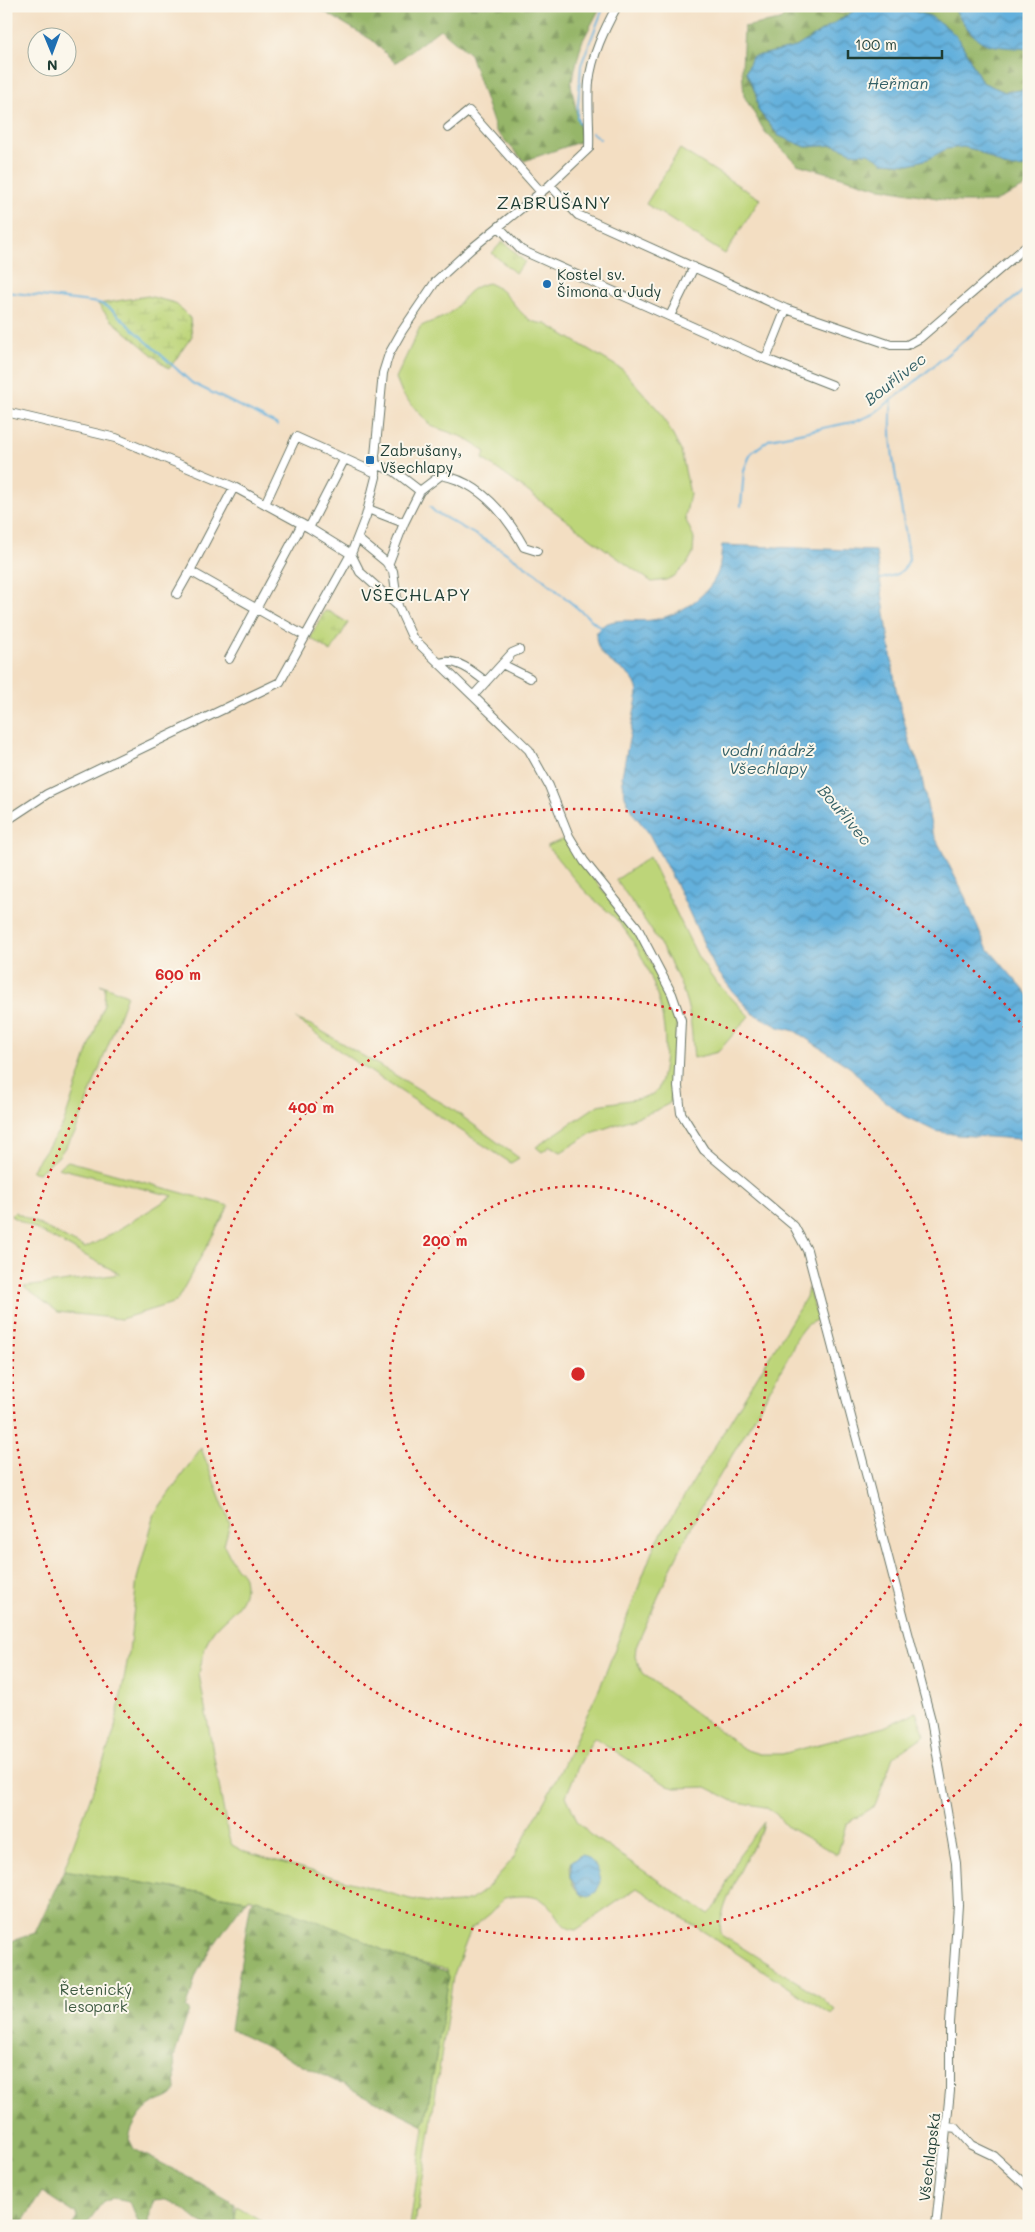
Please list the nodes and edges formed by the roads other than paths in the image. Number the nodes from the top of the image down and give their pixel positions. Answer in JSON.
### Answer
{"nodes":[{"id":1,"x":616,"y":6,"type":"edge"},
{"id":2,"x":448,"y":128,"type":"dead end"},
{"id":3,"x":550,"y":185,"type":"junction"},
{"id":4,"x":541,"y":192,"type":"junction"},
{"id":5,"x":499,"y":227,"type":"junction"},
{"id":6,"x":1029,"y":244,"type":"edge"},
{"id":7,"x":694,"y":267,"type":"junction"},
{"id":8,"x":786,"y":308,"type":"junction"},
{"id":9,"x":670,"y":316,"type":"junction"},
{"id":10,"x":766,"y":359,"type":"junction"},
{"id":11,"x":832,"y":385,"type":"dead end"},
{"id":12,"x":6,"y":412,"type":"edge"},
{"id":13,"x":344,"y":460,"type":"junction"},
{"id":14,"x":375,"y":464,"type":"junction"},
{"id":15,"x":376,"y":473,"type":"junction"},
{"id":16,"x":234,"y":486,"type":"junction"},
{"id":17,"x":420,"y":492,"type":"junction"},
{"id":18,"x":265,"y":504,"type":"junction"},
{"id":19,"x":368,"y":509,"type":"junction"},
{"id":20,"x":404,"y":523,"type":"junction"},
{"id":21,"x":306,"y":526,"type":"junction"},
{"id":22,"x":358,"y":539,"type":"junction"},
{"id":23,"x":537,"y":551,"type":"dead end"},
{"id":24,"x":351,"y":554,"type":"junction"},
{"id":25,"x":388,"y":565,"type":"junction"},
{"id":26,"x":190,"y":571,"type":"junction"},
{"id":27,"x":177,"y":594,"type":"dead end"},
{"id":28,"x":398,"y":606,"type":"junction"},
{"id":29,"x":256,"y":609,"type":"junction"},
{"id":30,"x":305,"y":636,"type":"junction"},
{"id":31,"x":519,"y":650,"type":"dead end"},
{"id":32,"x":229,"y":659,"type":"dead end"},
{"id":33,"x":440,"y":663,"type":"junction"},
{"id":34,"x":502,"y":664,"type":"junction"},
{"id":35,"x":530,"y":678,"type":"dead end"},
{"id":36,"x":486,"y":682,"type":"junction"},
{"id":37,"x":474,"y":696,"type":"junction"},
{"id":38,"x":6,"y":821,"type":"edge"},
{"id":39,"x":948,"y":2127,"type":"junction"},
{"id":40,"x":1029,"y":2188,"type":"edge"},
{"id":41,"x":936,"y":2226,"type":"edge"}],
"edges":[{"from":1,"to":3,"type":"street"},
{"from":2,"to":4,"type":"street"},
{"from":3,"to":4,"type":"street"},
{"from":3,"to":7,"type":"street"},
{"from":4,"to":5,"type":"street"},
{"from":5,"to":9,"type":"street"},
{"from":5,"to":14,"type":"street"},
{"from":6,"to":8,"type":"street"},
{"from":7,"to":8,"type":"street"},
{"from":7,"to":9,"type":"street"},
{"from":8,"to":10,"type":"street"},
{"from":9,"to":10,"type":"street"},
{"from":10,"to":11,"type":"street"},
{"from":12,"to":16,"type":"street"},
{"from":13,"to":15,"type":"street"},
{"from":13,"to":18,"type":"street"},
{"from":13,"to":21,"type":"street"},
{"from":14,"to":15,"type":"street"},
{"from":14,"to":17,"type":"street"},
{"from":15,"to":19,"type":"street"},
{"from":16,"to":18,"type":"street"},
{"from":16,"to":26,"type":"street"},
{"from":17,"to":20,"type":"street"},
{"from":17,"to":23,"type":"street"},
{"from":18,"to":21,"type":"street"},
{"from":19,"to":20,"type":"street"},
{"from":19,"to":22,"type":"street"},
{"from":20,"to":25,"type":"street"},
{"from":21,"to":24,"type":"street"},
{"from":21,"to":29,"type":"street"},
{"from":22,"to":24,"type":"street"},
{"from":22,"to":25,"type":"street"},
{"from":24,"to":28,"type":"street"},
{"from":24,"to":30,"type":"street"},
{"from":25,"to":28,"type":"street"},
{"from":26,"to":27,"type":"street"},
{"from":26,"to":29,"type":"street"},
{"from":28,"to":33,"type":"street","name":"Všechlapská"},
{"from":29,"to":30,"type":"street"},
{"from":29,"to":32,"type":"street"},
{"from":30,"to":38,"type":"street"},
{"from":31,"to":34,"type":"street"},
{"from":33,"to":36,"type":"street"},
{"from":33,"to":37,"type":"street","name":"Všechlapská"},
{"from":34,"to":35,"type":"street"},
{"from":34,"to":36,"type":"street"},
{"from":36,"to":37,"type":"street"},
{"from":37,"to":39,"type":"street","name":"Všechlapská"},
{"from":39,"to":40,"type":"street"},
{"from":39,"to":41,"type":"street","name":"Všechlapská"}]}
